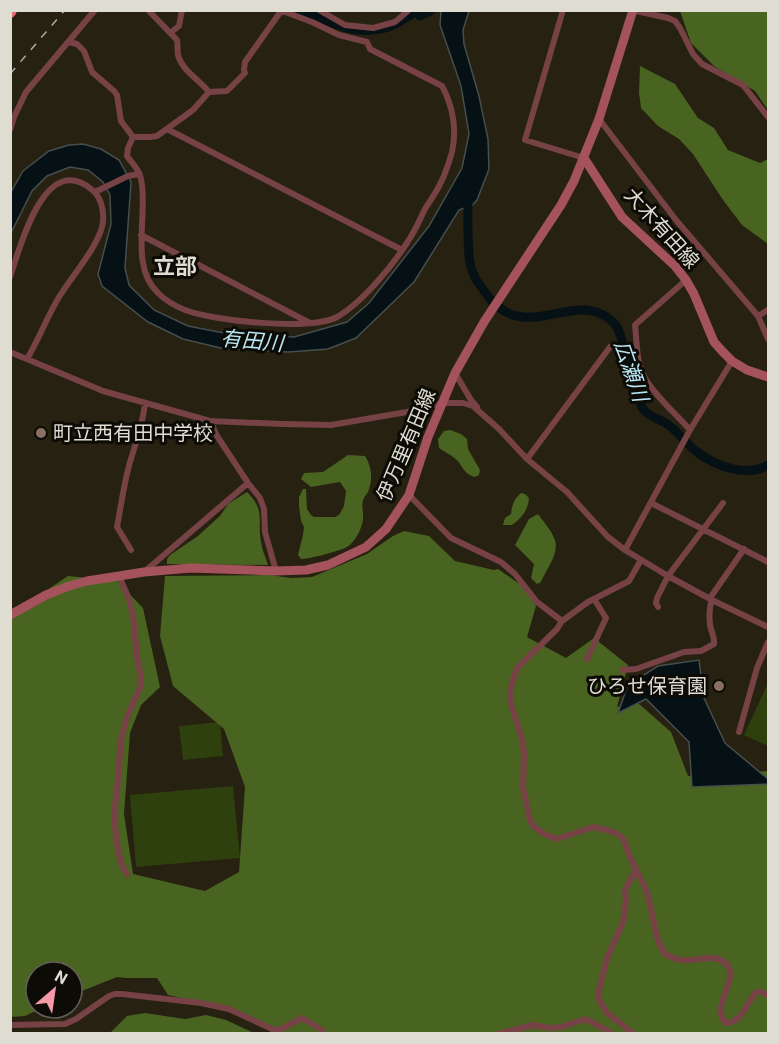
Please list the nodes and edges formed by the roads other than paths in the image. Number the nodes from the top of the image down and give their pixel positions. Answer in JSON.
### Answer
{"nodes":[{"id":1,"x":95,"y":10,"type":"edge"},
{"id":2,"x":148,"y":10,"type":"edge"},
{"id":3,"x":182,"y":10,"type":"edge"},
{"id":4,"x":319,"y":10,"type":"edge"},
{"id":5,"x":409,"y":10,"type":"edge"},
{"id":6,"x":563,"y":10,"type":"edge"},
{"id":7,"x":280,"y":11,"type":"edge"},
{"id":8,"x":632,"y":11,"type":"edge"},
{"id":9,"x":170,"y":33,"type":"junction"},
{"id":10,"x":68,"y":42,"type":"junction"},
{"id":11,"x":209,"y":92,"type":"junction"},
{"id":12,"x":768,"y":117,"type":"edge"},
{"id":13,"x":599,"y":119,"type":"junction"},
{"id":14,"x":11,"y":127,"type":"edge"},
{"id":15,"x":166,"y":129,"type":"junction"},
{"id":16,"x":133,"y":137,"type":"junction"},
{"id":17,"x":584,"y":158,"type":"junction"},
{"id":18,"x":140,"y":174,"type":"junction"},
{"id":19,"x":95,"y":192,"type":"junction"},
{"id":20,"x":141,"y":235,"type":"junction"},
{"id":21,"x":402,"y":250,"type":"junction"},
{"id":22,"x":10,"y":277,"type":"edge"},
{"id":23,"x":686,"y":280,"type":"junction"},
{"id":24,"x":768,"y":310,"type":"edge"},
{"id":25,"x":758,"y":316,"type":"junction"},
{"id":26,"x":311,"y":323,"type":"junction"},
{"id":27,"x":768,"y":339,"type":"edge"},
{"id":28,"x":610,"y":347,"type":"dead end"},
{"id":29,"x":10,"y":352,"type":"edge"},
{"id":30,"x":27,"y":358,"type":"junction"},
{"id":31,"x":732,"y":361,"type":"junction"},
{"id":32,"x":455,"y":373,"type":"junction"},
{"id":33,"x":768,"y":377,"type":"edge"},
{"id":34,"x":145,"y":403,"type":"junction"},
{"id":35,"x":443,"y":403,"type":"junction"},
{"id":36,"x":481,"y":412,"type":"junction"},
{"id":37,"x":210,"y":421,"type":"junction"},
{"id":38,"x":690,"y":430,"type":"junction"},
{"id":39,"x":527,"y":459,"type":"junction"},
{"id":40,"x":248,"y":483,"type":"junction"},
{"id":41,"x":408,"y":495,"type":"junction"},
{"id":42,"x":651,"y":503,"type":"junction"},
{"id":43,"x":723,"y":503,"type":"dead end"},
{"id":44,"x":704,"y":529,"type":"junction"},
{"id":45,"x":744,"y":549,"type":"junction"},
{"id":46,"x":131,"y":550,"type":"dead end"},
{"id":47,"x":625,"y":550,"type":"junction"},
{"id":48,"x":641,"y":560,"type":"junction"},
{"id":49,"x":768,"y":562,"type":"edge"},
{"id":50,"x":276,"y":571,"type":"junction"},
{"id":51,"x":144,"y":572,"type":"junction"},
{"id":52,"x":119,"y":576,"type":"junction"},
{"id":53,"x":668,"y":576,"type":"junction"},
{"id":54,"x":594,"y":599,"type":"junction"},
{"id":55,"x":711,"y":599,"type":"junction"},
{"id":56,"x":657,"y":607,"type":"dead end"},
{"id":57,"x":10,"y":615,"type":"edge"},
{"id":58,"x":562,"y":621,"type":"junction"},
{"id":59,"x":768,"y":627,"type":"edge"},
{"id":60,"x":768,"y":642,"type":"edge"},
{"id":61,"x":587,"y":659,"type":"dead end"},
{"id":62,"x":622,"y":670,"type":"dead end"},
{"id":63,"x":739,"y":732,"type":"dead end"},
{"id":64,"x":636,"y":870,"type":"junction"},
{"id":65,"x":127,"y":874,"type":"dead end"},
{"id":66,"x":768,"y":995,"type":"edge"},
{"id":67,"x":10,"y":1025,"type":"edge"},
{"id":68,"x":323,"y":1034,"type":"edge"},
{"id":69,"x":498,"y":1034,"type":"edge"},
{"id":70,"x":613,"y":1034,"type":"edge"},
{"id":71,"x":634,"y":1034,"type":"edge"}],
"edges":[{"from":1,"to":10,"type":"street"},
{"from":2,"to":9,"type":"street"},
{"from":3,"to":9,"type":"street"},
{"from":4,"to":5,"type":"street"},
{"from":6,"to":17,"type":"street"},
{"from":7,"to":11,"type":"street"},
{"from":7,"to":21,"type":"street"},
{"from":8,"to":12,"type":"street"},
{"from":8,"to":13,"type":"main road"},
{"from":9,"to":11,"type":"street"},
{"from":10,"to":14,"type":"street"},
{"from":10,"to":16,"type":"street"},
{"from":11,"to":15,"type":"street"},
{"from":13,"to":17,"type":"main road"},
{"from":13,"to":25,"type":"street"},
{"from":15,"to":16,"type":"street"},
{"from":15,"to":21,"type":"street"},
{"from":16,"to":18,"type":"street"},
{"from":17,"to":23,"type":"main road","name":"大木有田線"},
{"from":17,"to":32,"type":"main road","name":"伊万里有田線"},
{"from":18,"to":19,"type":"street"},
{"from":18,"to":20,"type":"street"},
{"from":19,"to":22,"type":"street"},
{"from":19,"to":30,"type":"street"},
{"from":20,"to":26,"type":"street"},
{"from":20,"to":26,"type":"street"},
{"from":21,"to":26,"type":"street"},
{"from":23,"to":31,"type":"main road","name":"大木有田線"},
{"from":23,"to":38,"type":"street"},
{"from":24,"to":25,"type":"street"},
{"from":25,"to":27,"type":"street"},
{"from":28,"to":39,"type":"street"},
{"from":29,"to":30,"type":"street"},
{"from":30,"to":34,"type":"street"},
{"from":31,"to":33,"type":"main road","name":"大木有田線"},
{"from":31,"to":38,"type":"street"},
{"from":32,"to":35,"type":"main road","name":"伊万里有田線"},
{"from":32,"to":36,"type":"street"},
{"from":34,"to":37,"type":"street"},
{"from":34,"to":46,"type":"street"},
{"from":35,"to":36,"type":"street"},
{"from":35,"to":37,"type":"street"},
{"from":35,"to":41,"type":"main road","name":"伊万里有田線"},
{"from":36,"to":39,"type":"street"},
{"from":37,"to":40,"type":"street"},
{"from":38,"to":42,"type":"street"},
{"from":39,"to":47,"type":"street"},
{"from":40,"to":50,"type":"street"},
{"from":40,"to":51,"type":"street"},
{"from":41,"to":50,"type":"main road","name":"伊万里有田線"},
{"from":41,"to":58,"type":"street"},
{"from":42,"to":44,"type":"street"},
{"from":42,"to":47,"type":"street"},
{"from":43,"to":44,"type":"street"},
{"from":44,"to":45,"type":"street"},
{"from":44,"to":53,"type":"street"},
{"from":45,"to":49,"type":"street"},
{"from":45,"to":55,"type":"street"},
{"from":47,"to":48,"type":"street"},
{"from":48,"to":53,"type":"street"},
{"from":48,"to":54,"type":"street"},
{"from":50,"to":51,"type":"main road","name":"伊万里有田線"},
{"from":51,"to":52,"type":"main road","name":"伊万里有田線"},
{"from":52,"to":57,"type":"main road","name":"伊万里有田線"},
{"from":52,"to":65,"type":"street"},
{"from":53,"to":55,"type":"street"},
{"from":53,"to":56,"type":"street"},
{"from":54,"to":58,"type":"street"},
{"from":54,"to":61,"type":"street"},
{"from":55,"to":59,"type":"street"},
{"from":55,"to":62,"type":"street"},
{"from":58,"to":64,"type":"street"},
{"from":60,"to":63,"type":"street"},
{"from":64,"to":66,"type":"street"},
{"from":64,"to":71,"type":"street"},
{"from":67,"to":68,"type":"street"},
{"from":69,"to":70,"type":"street"}]}
